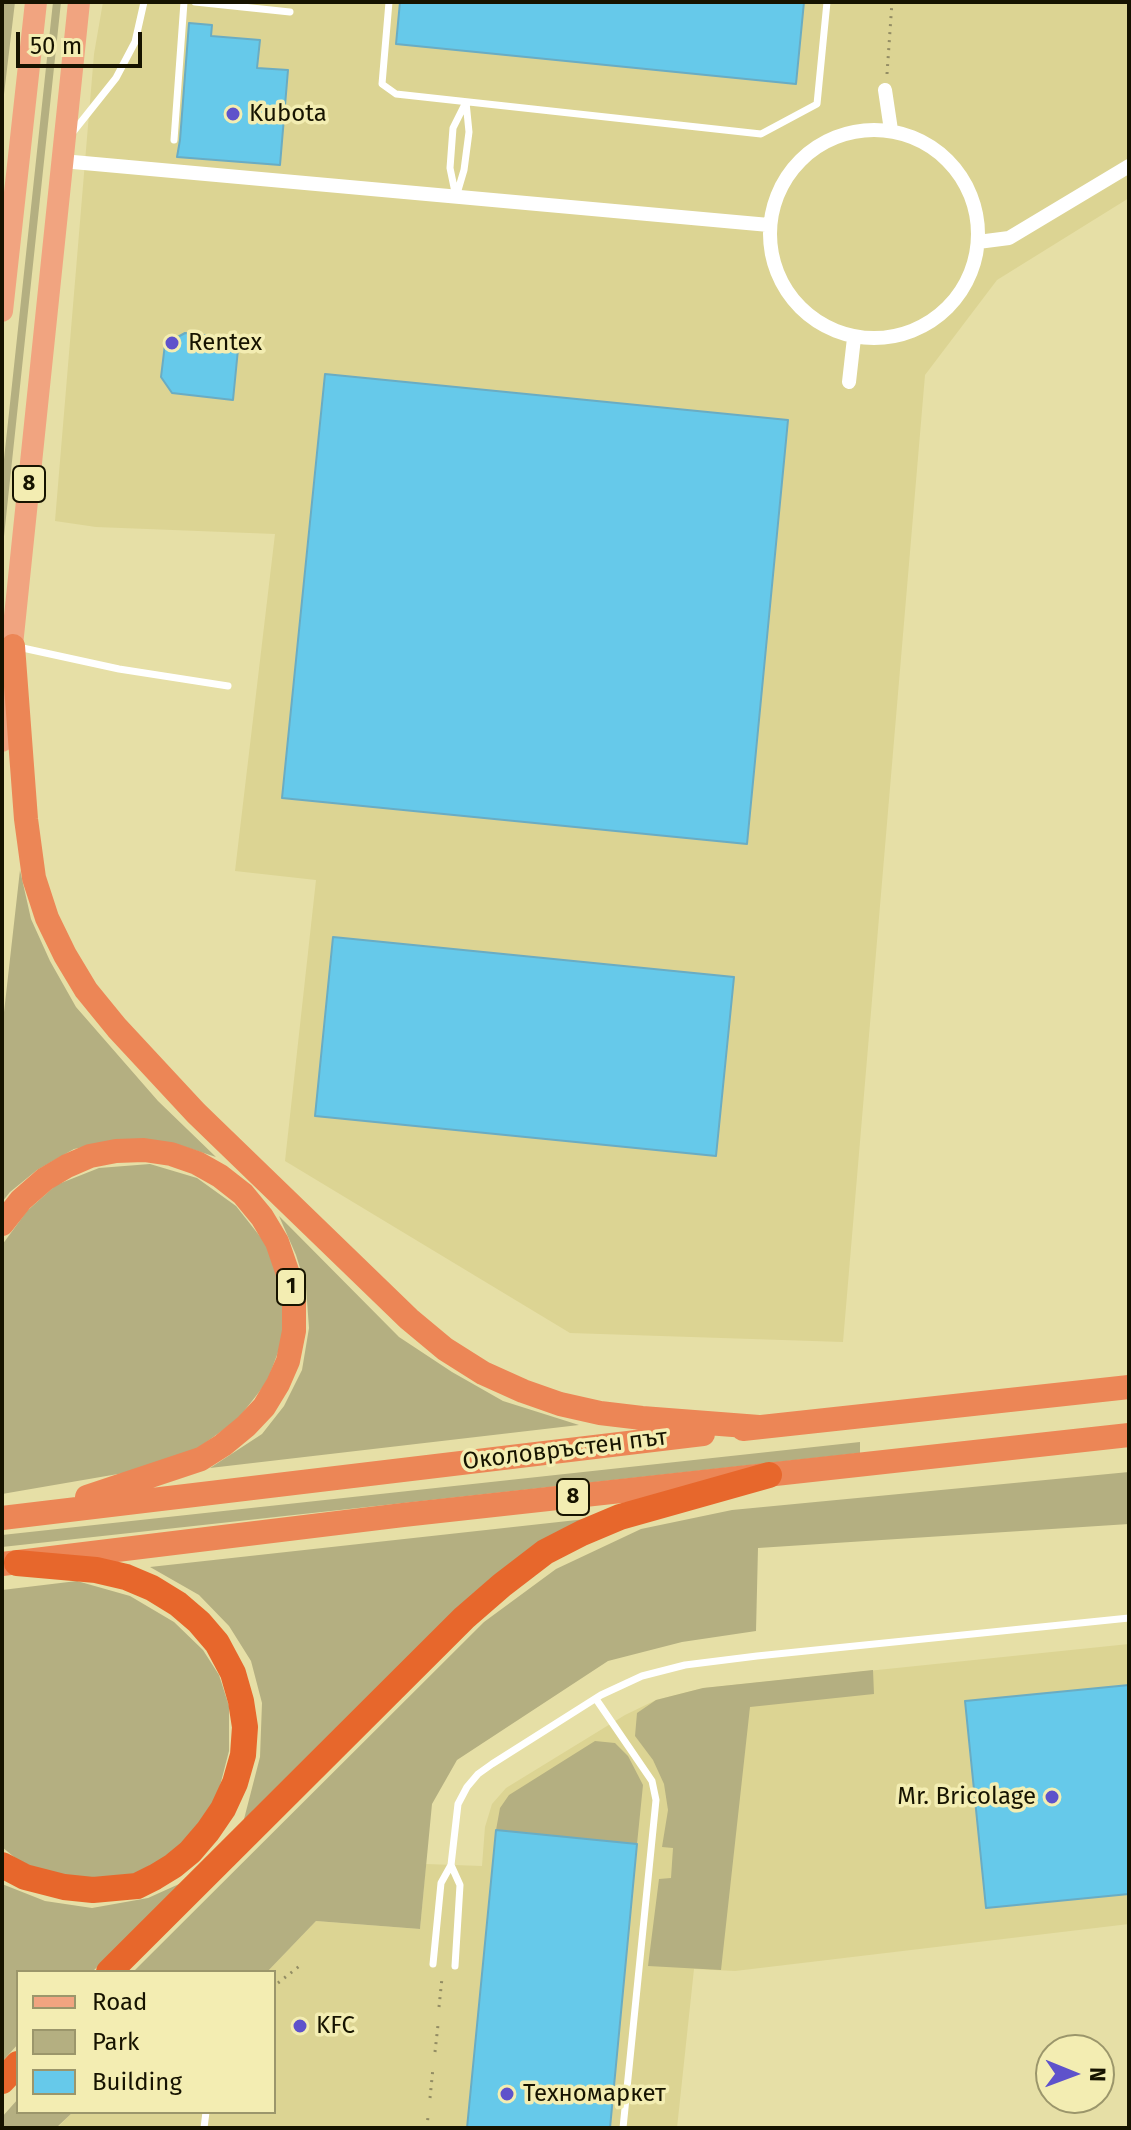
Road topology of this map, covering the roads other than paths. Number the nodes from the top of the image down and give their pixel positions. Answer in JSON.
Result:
{"nodes":[{"id":1,"x":36,"y":2,"type":"edge"},
{"id":2,"x":79,"y":2,"type":"edge"},
{"id":3,"x":144,"y":2,"type":"edge"},
{"id":4,"x":184,"y":2,"type":"edge"},
{"id":5,"x":195,"y":2,"type":"edge"},
{"id":6,"x":389,"y":2,"type":"edge"},
{"id":7,"x":827,"y":2,"type":"edge"},
{"id":8,"x":290,"y":12,"type":"dead end"},
{"id":9,"x":885,"y":90,"type":"road end"},
{"id":10,"x":466,"y":102,"type":"junction"},
{"id":11,"x":891,"y":130,"type":"junction"},
{"id":12,"x":174,"y":140,"type":"dead end"},
{"id":13,"x":63,"y":152,"type":"junction"},
{"id":14,"x":1129,"y":166,"type":"edge"},
{"id":15,"x":456,"y":197,"type":"junction"},
{"id":16,"x":769,"y":225,"type":"junction"},
{"id":17,"x":978,"y":242,"type":"junction"},
{"id":18,"x":2,"y":311,"type":"edge"},
{"id":19,"x":854,"y":338,"type":"junction"},
{"id":20,"x":849,"y":382,"type":"dead end"},
{"id":21,"x":13,"y":646,"type":"junction"},
{"id":22,"x":228,"y":686,"type":"dead end"},
{"id":23,"x":2,"y":741,"type":"edge"},
{"id":24,"x":2,"y":1224,"type":"edge"},
{"id":25,"x":1129,"y":1387,"type":"edge"},
{"id":26,"x":759,"y":1427,"type":"junction"},
{"id":27,"x":1129,"y":1435,"type":"edge"},
{"id":28,"x":769,"y":1475,"type":"junction"},
{"id":29,"x":35,"y":1514,"type":"junction"},
{"id":30,"x":2,"y":1518,"type":"edge"},
{"id":31,"x":10,"y":1564,"type":"edge"},
{"id":32,"x":1129,"y":1618,"type":"edge"},
{"id":33,"x":596,"y":1699,"type":"junction"},
{"id":34,"x":2,"y":1865,"type":"edge"},
{"id":35,"x":451,"y":1865,"type":"junction"},
{"id":36,"x":433,"y":1964,"type":"dead end"},
{"id":37,"x":455,"y":1966,"type":"dead end"},
{"id":38,"x":111,"y":1970,"type":"edge"},
{"id":39,"x":16,"y":2066,"type":"edge"},
{"id":40,"x":2,"y":2081,"type":"edge"},
{"id":41,"x":623,"y":2128,"type":"edge"}],
"edges":[{"from":1,"to":18,"type":"main road"},
{"from":2,"to":13,"type":"main road","number":"8"},
{"from":3,"to":13,"type":"lane"},
{"from":4,"to":12,"type":"lane"},
{"from":5,"to":8,"type":"lane"},
{"from":6,"to":10,"type":"lane"},
{"from":7,"to":10,"type":"lane"},
{"from":9,"to":11,"type":"street"},
{"from":10,"to":15,"type":"lane"},
{"from":10,"to":15,"type":"lane"},
{"from":11,"to":16,"type":"street"},
{"from":11,"to":17,"type":"street"},
{"from":13,"to":15,"type":"street"},
{"from":13,"to":21,"type":"main road","number":"8"},
{"from":14,"to":17,"type":"street"},
{"from":15,"to":16,"type":"street"},
{"from":16,"to":19,"type":"street"},
{"from":17,"to":19,"type":"street"},
{"from":19,"to":20,"type":"street"},
{"from":21,"to":22,"type":"lane"},
{"from":21,"to":23,"type":"main road","number":"8"},
{"from":21,"to":26,"type":"highway"},
{"from":24,"to":29,"type":"highway","number":"1"},
{"from":25,"to":26,"type":"highway","name":"Околовръстен път","number":"8"},
{"from":26,"to":29,"type":"highway","name":"Околовръстен път","number":"8"},
{"from":27,"to":28,"type":"highway","name":"Околовръстен път","number":"8"},
{"from":28,"to":31,"type":"highway","name":"Околовръстен път","number":"8"},
{"from":28,"to":38,"type":"highway"},
{"from":29,"to":30,"type":"highway","name":"Околовръстен път","number":"1"},
{"from":31,"to":34,"type":"highway","number":"8"},
{"from":32,"to":33,"type":"lane"},
{"from":33,"to":35,"type":"lane"},
{"from":33,"to":41,"type":"lane"},
{"from":35,"to":36,"type":"lane"},
{"from":35,"to":37,"type":"lane"},
{"from":39,"to":40,"type":"highway"}]}
